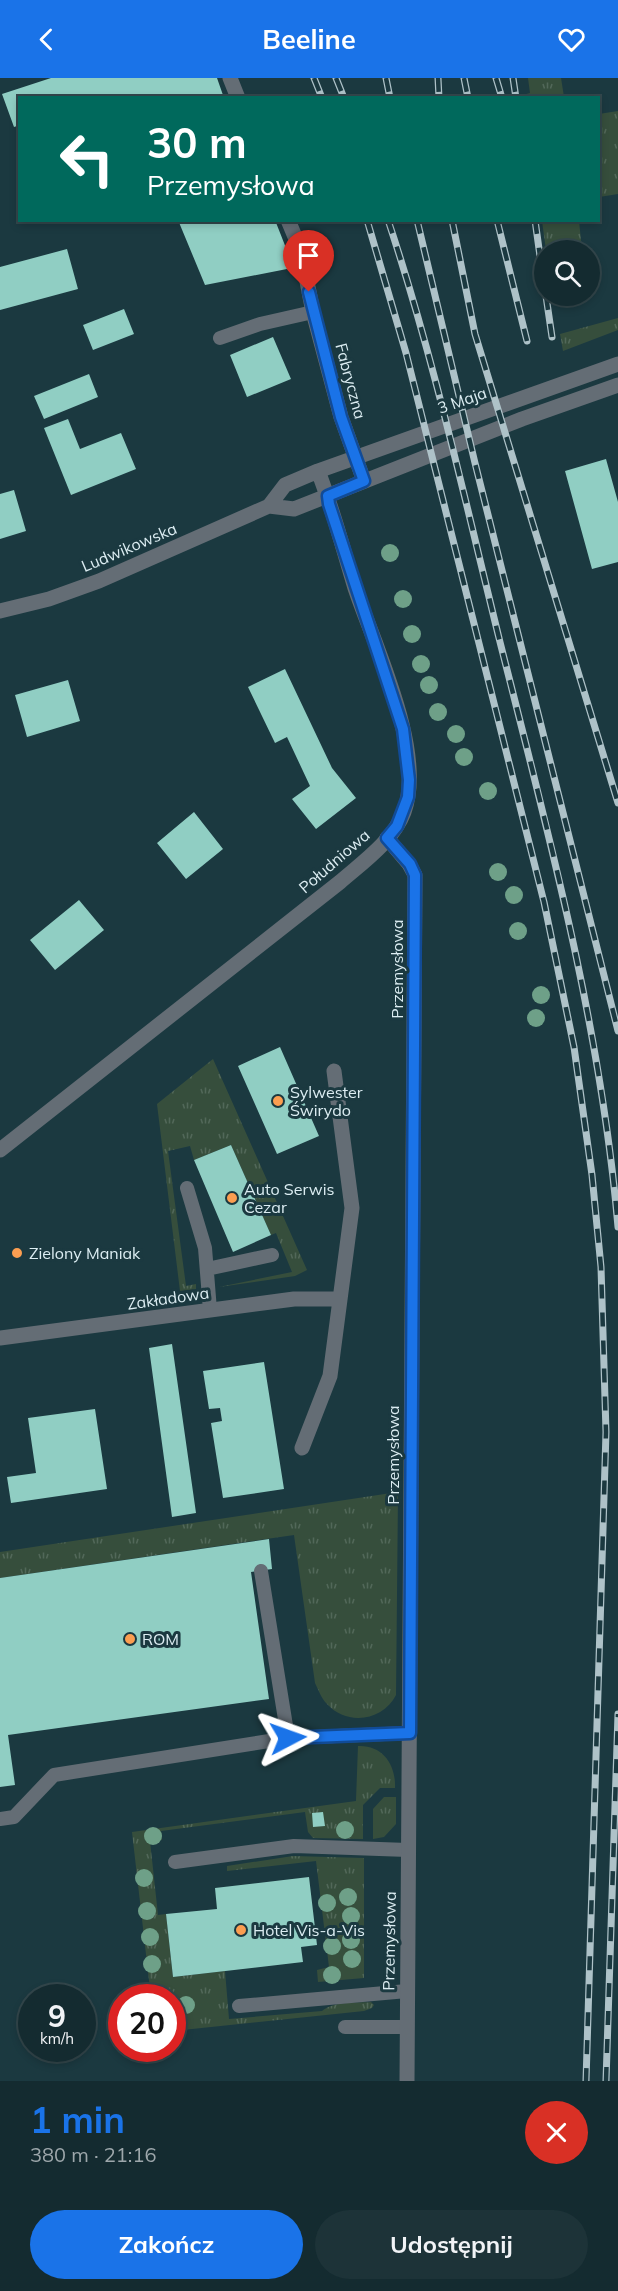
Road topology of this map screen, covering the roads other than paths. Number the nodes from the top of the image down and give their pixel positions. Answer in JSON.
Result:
{"nodes":[{"id":1,"x":230,"y":78,"type":"edge"},
{"id":2,"x":237,"y":96,"type":"edge"},
{"id":3,"x":289,"y":222,"type":"edge"},
{"id":4,"x":313,"y":312,"type":"junction"},
{"id":5,"x":220,"y":338,"type":"dead end"},
{"id":6,"x":618,"y":364,"type":"edge"},
{"id":7,"x":618,"y":385,"type":"edge"},
{"id":8,"x":354,"y":456,"type":"junction"},
{"id":9,"x":318,"y":471,"type":"junction"},
{"id":10,"x":364,"y":481,"type":"junction"},
{"id":11,"x":328,"y":496,"type":"junction"},
{"id":12,"x":269,"y":506,"type":"junction"},
{"id":13,"x":0,"y":610,"type":"edge"},
{"id":14,"x":387,"y":838,"type":"junction"},
{"id":15,"x":334,"y":1071,"type":"dead end"},
{"id":16,"x":0,"y":1149,"type":"edge"},
{"id":17,"x":187,"y":1188,"type":"dead end"},
{"id":18,"x":272,"y":1255,"type":"dead end"},
{"id":19,"x":207,"y":1269,"type":"junction"},
{"id":20,"x":340,"y":1299,"type":"junction"},
{"id":21,"x":210,"y":1310,"type":"junction"},
{"id":22,"x":0,"y":1338,"type":"edge"},
{"id":23,"x":302,"y":1448,"type":"dead end"},
{"id":24,"x":261,"y":1571,"type":"dead end"},
{"id":25,"x":410,"y":1733,"type":"junction"},
{"id":26,"x":288,"y":1738,"type":"junction"},
{"id":27,"x":0,"y":1820,"type":"edge"},
{"id":28,"x":408,"y":1850,"type":"junction"},
{"id":29,"x":175,"y":1862,"type":"dead end"},
{"id":30,"x":407,"y":1991,"type":"junction"},
{"id":31,"x":239,"y":2006,"type":"dead end"},
{"id":32,"x":406,"y":2026,"type":"junction"},
{"id":33,"x":345,"y":2027,"type":"dead end"},
{"id":34,"x":407,"y":2081,"type":"edge"}],
"edges":[{"from":1,"to":2,"type":"street"},
{"from":3,"to":4,"type":"street","name":"Fabryczna"},
{"from":4,"to":5,"type":"lane"},
{"from":4,"to":8,"type":"street","name":"Fabryczna"},
{"from":6,"to":8,"type":"street","name":"3 Maja"},
{"from":7,"to":10,"type":"street"},
{"from":8,"to":9,"type":"street","name":"3 Maja"},
{"from":8,"to":10,"type":"street","name":"Fabryczna"},
{"from":9,"to":11,"type":"street","name":"Południowa"},
{"from":9,"to":12,"type":"street","name":"Ludwikowska"},
{"from":10,"to":11,"type":"street"},
{"from":11,"to":12,"type":"street","name":"Ludwikowska"},
{"from":11,"to":14,"type":"street","name":"Południowa"},
{"from":12,"to":13,"type":"street","name":"Ludwikowska"},
{"from":14,"to":16,"type":"street","name":"Południowa"},
{"from":14,"to":25,"type":"street","name":"Przemysłowa"},
{"from":15,"to":20,"type":"street"},
{"from":17,"to":19,"type":"lane"},
{"from":18,"to":19,"type":"lane"},
{"from":19,"to":21,"type":"lane"},
{"from":20,"to":21,"type":"street","name":"Zakładowa"},
{"from":20,"to":23,"type":"street"},
{"from":21,"to":22,"type":"street","name":"Zakładowa"},
{"from":24,"to":26,"type":"lane"},
{"from":25,"to":26,"type":"lane"},
{"from":25,"to":28,"type":"street","name":"Przemysłowa"},
{"from":26,"to":27,"type":"lane"},
{"from":28,"to":29,"type":"lane"},
{"from":28,"to":30,"type":"street","name":"Przemysłowa"},
{"from":30,"to":31,"type":"lane"},
{"from":30,"to":32,"type":"street","name":"Przemysłowa"},
{"from":32,"to":33,"type":"lane"},
{"from":32,"to":34,"type":"street","name":"Przemysłowa"}]}
